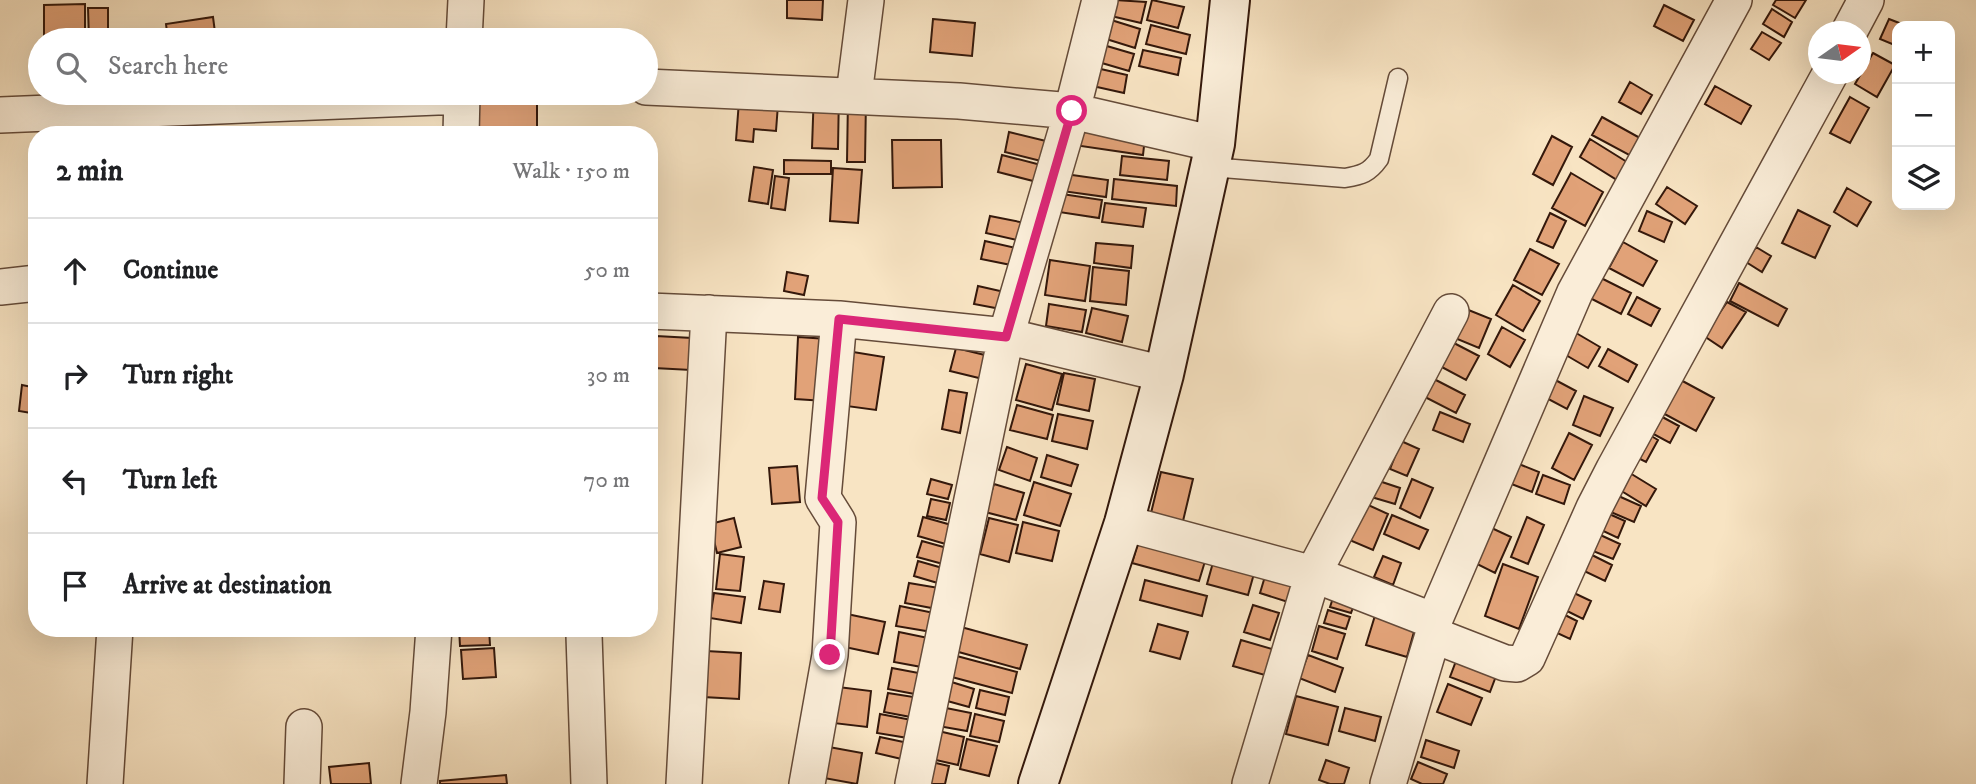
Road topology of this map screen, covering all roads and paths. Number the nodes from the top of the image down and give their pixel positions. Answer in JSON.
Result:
{"nodes":[{"id":1,"x":466,"y":0,"type":"edge"},
{"id":2,"x":866,"y":0,"type":"edge"},
{"id":3,"x":1100,"y":0,"type":"edge"},
{"id":4,"x":1230,"y":0,"type":"edge"},
{"id":5,"x":1734,"y":0,"type":"edge"},
{"id":6,"x":1866,"y":0,"type":"edge"},
{"id":7,"x":1856,"y":21,"type":"edge"},
{"id":8,"x":465,"y":28,"type":"edge"},
{"id":9,"x":1398,"y":78,"type":"dead end"},
{"id":10,"x":1825,"y":84,"type":"edge"},
{"id":11,"x":658,"y":87,"type":"edge"},
{"id":12,"x":854,"y":95,"type":"junction"},
{"id":13,"x":220,"y":105,"type":"edge"},
{"id":14,"x":462,"y":105,"type":"edge"},
{"id":15,"x":1072,"y":111,"type":"junction"},
{"id":16,"x":0,"y":115,"type":"edge"},
{"id":17,"x":461,"y":126,"type":"edge"},
{"id":18,"x":1212,"y":156,"type":"junction"},
{"id":19,"x":28,"y":284,"type":"edge"},
{"id":20,"x":0,"y":287,"type":"edge"},
{"id":21,"x":658,"y":311,"type":"edge"},
{"id":22,"x":1451,"y":312,"type":"dead end"},
{"id":23,"x":709,"y":313,"type":"junction"},
{"id":24,"x":839,"y":319,"type":"junction"},
{"id":25,"x":1006,"y":337,"type":"junction"},
{"id":26,"x":1164,"y":374,"type":"junction"},
{"id":27,"x":1124,"y":523,"type":"junction"},
{"id":28,"x":1312,"y":574,"type":"junction"},
{"id":29,"x":1434,"y":628,"type":"junction"},
{"id":30,"x":113,"y":637,"type":"edge"},
{"id":31,"x":433,"y":637,"type":"edge"},
{"id":32,"x":584,"y":637,"type":"edge"},
{"id":33,"x":304,"y":727,"type":"dead end"},
{"id":34,"x":105,"y":784,"type":"edge"},
{"id":35,"x":302,"y":784,"type":"edge"},
{"id":36,"x":419,"y":784,"type":"edge"},
{"id":37,"x":589,"y":784,"type":"edge"},
{"id":38,"x":684,"y":784,"type":"edge"},
{"id":39,"x":807,"y":784,"type":"edge"},
{"id":40,"x":913,"y":784,"type":"edge"},
{"id":41,"x":1038,"y":784,"type":"edge"},
{"id":42,"x":1250,"y":784,"type":"edge"},
{"id":43,"x":1388,"y":784,"type":"edge"}],
"edges":[{"from":1,"to":8,"type":"street"},
{"from":2,"to":12,"type":"street"},
{"from":3,"to":15,"type":"street"},
{"from":4,"to":18,"type":"street"},
{"from":5,"to":29,"type":"street"},
{"from":6,"to":7,"type":"street"},
{"from":9,"to":18,"type":"lane"},
{"from":10,"to":29,"type":"street"},
{"from":11,"to":12,"type":"street"},
{"from":12,"to":15,"type":"street"},
{"from":13,"to":16,"type":"street"},
{"from":14,"to":17,"type":"street"},
{"from":15,"to":18,"type":"street"},
{"from":15,"to":25,"type":"street"},
{"from":18,"to":26,"type":"street"},
{"from":19,"to":20,"type":"street"},
{"from":21,"to":23,"type":"street"},
{"from":22,"to":28,"type":"street"},
{"from":23,"to":24,"type":"street"},
{"from":23,"to":38,"type":"street"},
{"from":24,"to":25,"type":"street"},
{"from":24,"to":39,"type":"street"},
{"from":25,"to":26,"type":"street"},
{"from":25,"to":40,"type":"street"},
{"from":26,"to":27,"type":"street"},
{"from":27,"to":28,"type":"street"},
{"from":27,"to":41,"type":"street"},
{"from":28,"to":29,"type":"street"},
{"from":28,"to":42,"type":"street"},
{"from":29,"to":43,"type":"street"},
{"from":30,"to":34,"type":"street"},
{"from":31,"to":36,"type":"street"},
{"from":32,"to":37,"type":"street"},
{"from":33,"to":35,"type":"street"}]}
